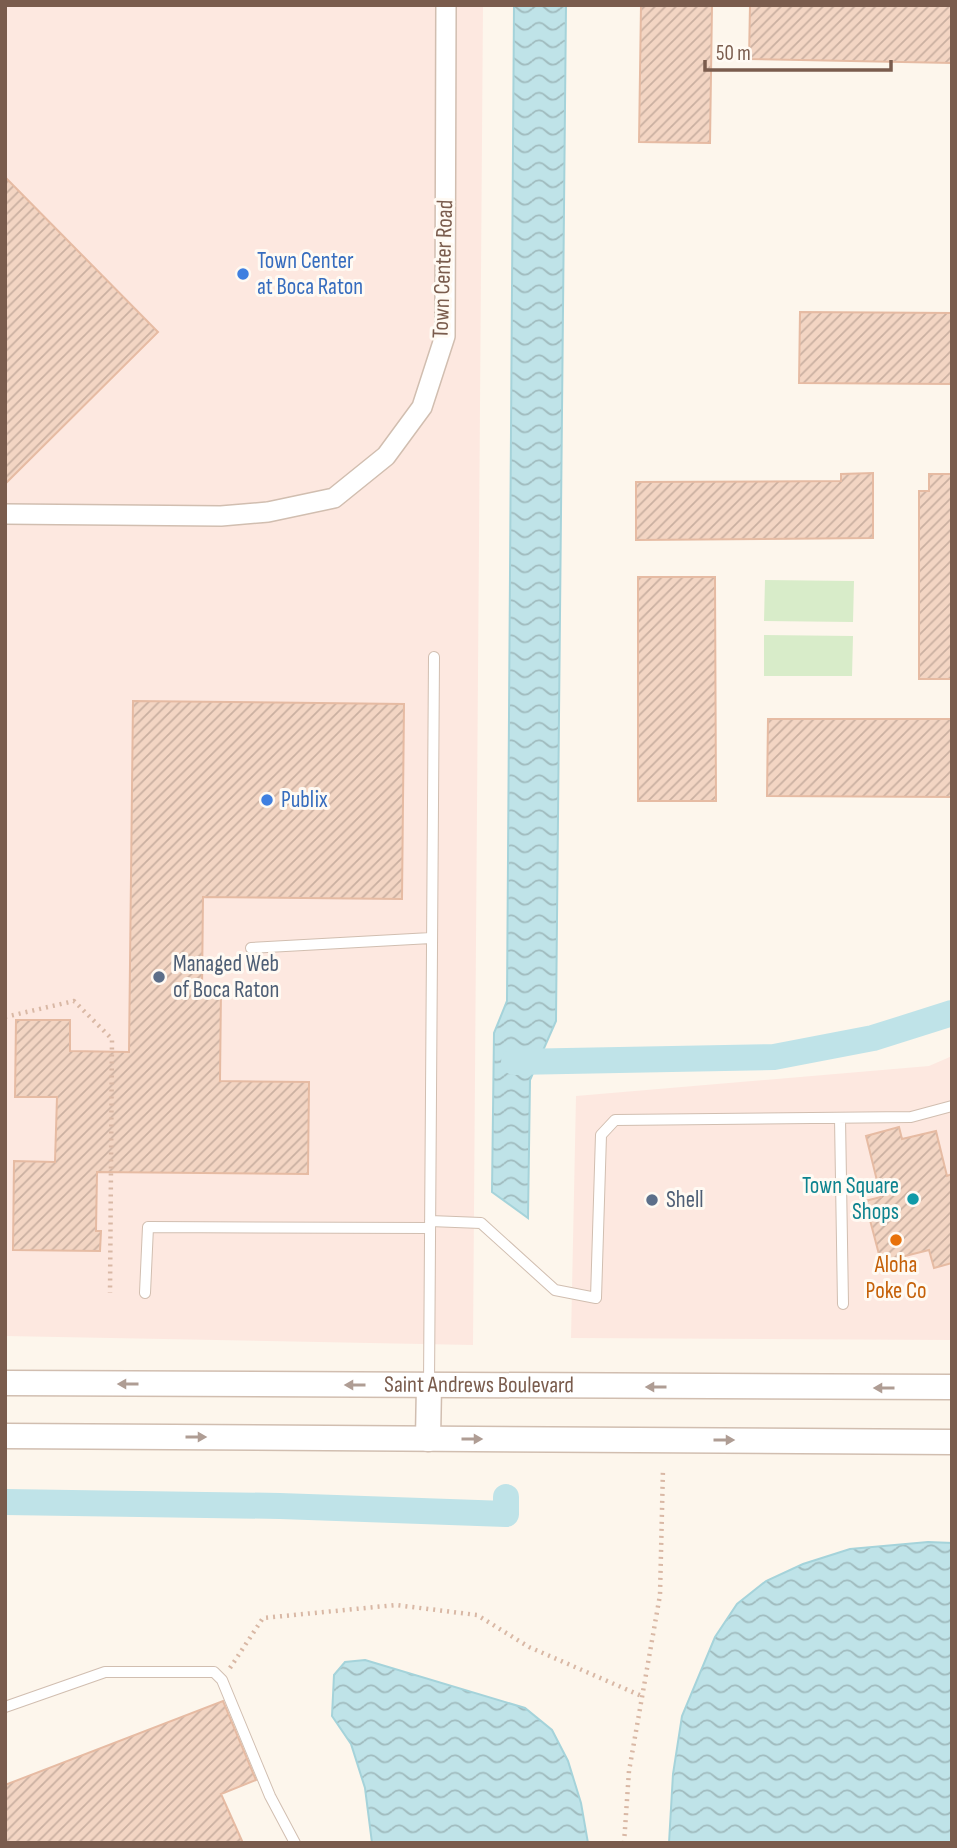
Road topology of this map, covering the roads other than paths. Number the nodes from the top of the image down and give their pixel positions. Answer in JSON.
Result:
{"nodes":[{"id":1,"x":446,"y":5,"type":"edge"},
{"id":2,"x":5,"y":514,"type":"edge"},
{"id":3,"x":434,"y":657,"type":"dead end"},
{"id":4,"x":431,"y":938,"type":"junction"},
{"id":5,"x":251,"y":948,"type":"dead end"},
{"id":6,"x":952,"y":1106,"type":"edge"},
{"id":7,"x":840,"y":1118,"type":"junction"},
{"id":8,"x":430,"y":1224,"type":"junction"},
{"id":9,"x":145,"y":1293,"type":"dead end"},
{"id":10,"x":843,"y":1304,"type":"dead end"},
{"id":11,"x":5,"y":1383,"type":"edge"},
{"id":12,"x":429,"y":1385,"type":"junction"},
{"id":13,"x":952,"y":1387,"type":"edge"},
{"id":14,"x":5,"y":1436,"type":"edge"},
{"id":15,"x":428,"y":1438,"type":"junction"},
{"id":16,"x":952,"y":1442,"type":"edge"},
{"id":17,"x":5,"y":1707,"type":"edge"},
{"id":18,"x":295,"y":1843,"type":"edge"}],
"edges":[{"from":1,"to":2,"type":"street","name":"Town Center Road"},
{"from":3,"to":4,"type":"lane"},
{"from":4,"to":5,"type":"lane"},
{"from":4,"to":8,"type":"lane"},
{"from":6,"to":7,"type":"lane"},
{"from":7,"to":8,"type":"lane"},
{"from":7,"to":10,"type":"lane"},
{"from":8,"to":9,"type":"lane"},
{"from":8,"to":12,"type":"lane"},
{"from":12,"to":11,"type":"street","name":"Saint Andrews Boulevard","one_way":true},
{"from":13,"to":12,"type":"street","name":"Saint Andrews Boulevard","one_way":true},
{"from":12,"to":15,"type":"street"},
{"from":14,"to":15,"type":"street","one_way":true},
{"from":15,"to":16,"type":"street","one_way":true},
{"from":17,"to":18,"type":"lane"}]}
